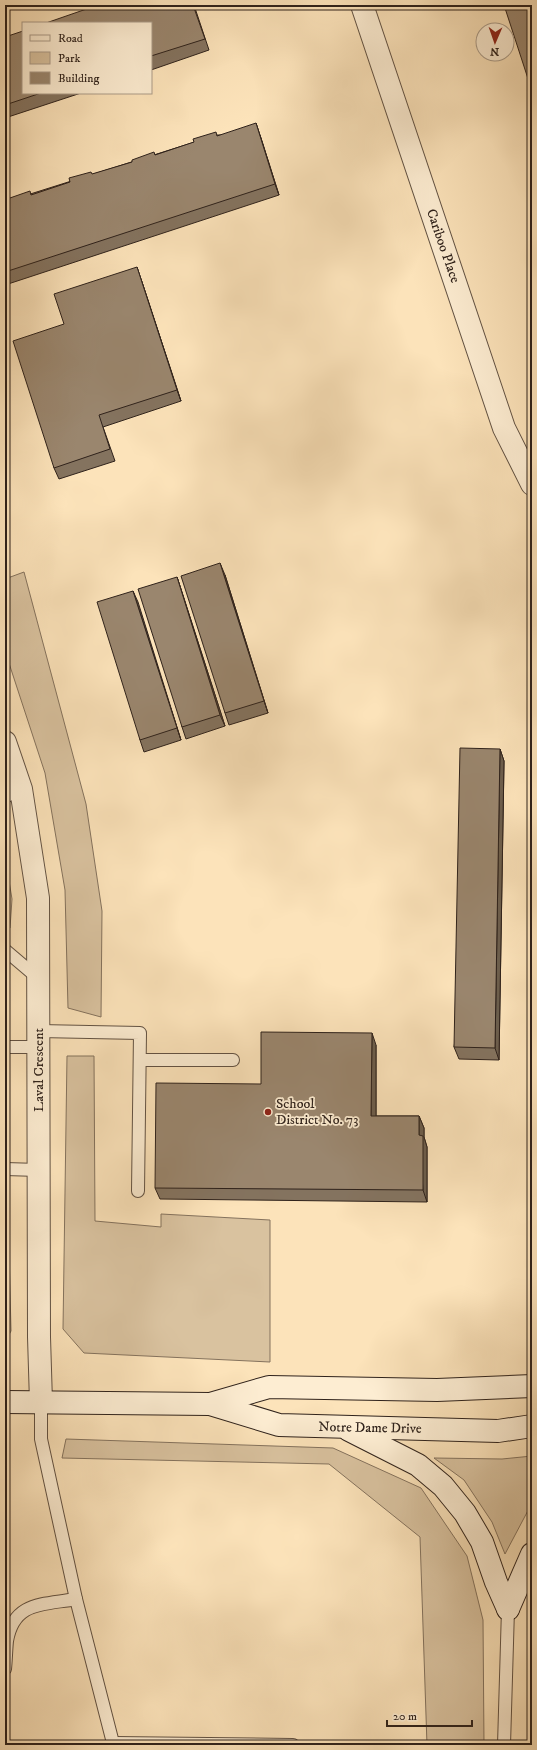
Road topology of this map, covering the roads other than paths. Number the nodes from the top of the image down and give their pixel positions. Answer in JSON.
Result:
{"nodes":[{"id":1,"x":362,"y":5,"type":"edge"},
{"id":2,"x":532,"y":484,"type":"edge"},
{"id":3,"x":5,"y":742,"type":"edge"},
{"id":4,"x":13,"y":793,"type":"edge"},
{"id":5,"x":5,"y":950,"type":"edge"},
{"id":6,"x":38,"y":978,"type":"junction"},
{"id":7,"x":39,"y":1039,"type":"junction"},
{"id":8,"x":5,"y":1047,"type":"edge"},
{"id":9,"x":140,"y":1060,"type":"junction"},
{"id":10,"x":233,"y":1060,"type":"dead end"},
{"id":11,"x":5,"y":1169,"type":"edge"},
{"id":12,"x":39,"y":1170,"type":"junction"},
{"id":13,"x":138,"y":1191,"type":"dead end"},
{"id":14,"x":532,"y":1386,"type":"edge"},
{"id":15,"x":5,"y":1402,"type":"edge"},
{"id":16,"x":41,"y":1402,"type":"junction"},
{"id":17,"x":210,"y":1404,"type":"junction"},
{"id":18,"x":532,"y":1426,"type":"edge"},
{"id":19,"x":344,"y":1428,"type":"junction"},
{"id":20,"x":532,"y":1554,"type":"edge"},
{"id":21,"x":76,"y":1599,"type":"junction"},
{"id":22,"x":508,"y":1609,"type":"junction"},
{"id":23,"x":5,"y":1669,"type":"edge"},
{"id":24,"x":112,"y":1744,"type":"edge"},
{"id":25,"x":165,"y":1744,"type":"edge"},
{"id":26,"x":293,"y":1745,"type":"edge"},
{"id":27,"x":504,"y":1745,"type":"edge"}],
"edges":[{"from":1,"to":2,"type":"street","name":"Cariboo Place"},
{"from":3,"to":4,"type":"street","name":"Laval Crescent"},
{"from":4,"to":6,"type":"street","name":"Laval Crescent"},
{"from":5,"to":6,"type":"lane"},
{"from":6,"to":7,"type":"street","name":"Laval Crescent"},
{"from":7,"to":8,"type":"lane"},
{"from":7,"to":9,"type":"lane"},
{"from":7,"to":12,"type":"street","name":"Laval Crescent"},
{"from":9,"to":10,"type":"lane"},
{"from":9,"to":13,"type":"lane"},
{"from":11,"to":12,"type":"lane"},
{"from":12,"to":16,"type":"street","name":"Laval Crescent"},
{"from":14,"to":17,"type":"street","name":"Notre Dame Drive"},
{"from":15,"to":16,"type":"street","name":"Notre Dame Drive"},
{"from":16,"to":17,"type":"street","name":"Notre Dame Drive"},
{"from":16,"to":21,"type":"lane"},
{"from":17,"to":19,"type":"street","name":"Notre Dame Drive"},
{"from":18,"to":19,"type":"street","name":"Notre Dame Drive"},
{"from":19,"to":22,"type":"street"},
{"from":20,"to":22,"type":"street"},
{"from":21,"to":23,"type":"lane"},
{"from":21,"to":24,"type":"lane"},
{"from":22,"to":27,"type":"lane"},
{"from":24,"to":25,"type":"lane"},
{"from":25,"to":26,"type":"lane"}]}
